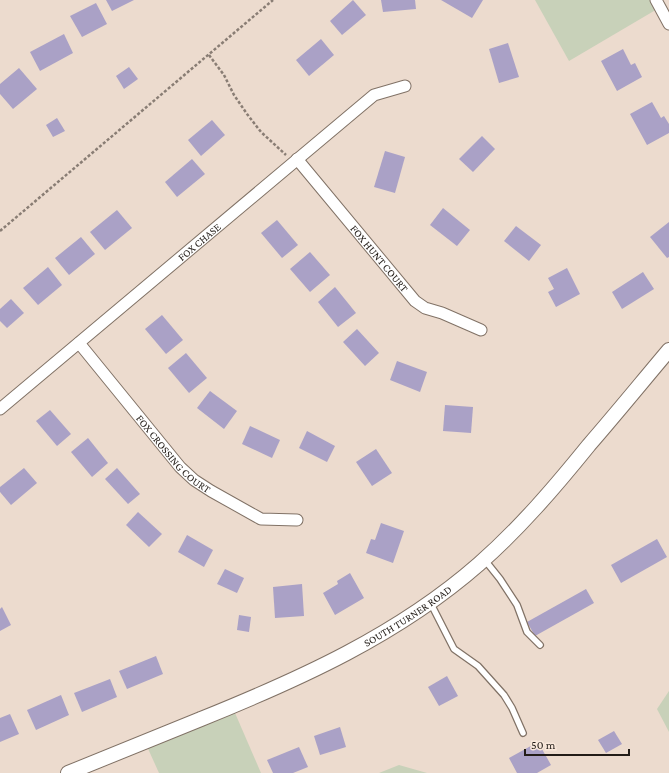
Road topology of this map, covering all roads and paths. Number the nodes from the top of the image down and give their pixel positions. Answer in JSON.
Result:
{"nodes":[{"id":1,"x":273,"y":0,"type":"edge"},
{"id":2,"x":656,"y":0,"type":"edge"},
{"id":3,"x":669,"y":24,"type":"edge"},
{"id":4,"x":209,"y":55,"type":"junction"},
{"id":5,"x":405,"y":86,"type":"dead end"},
{"id":6,"x":295,"y":161,"type":"junction"},
{"id":7,"x":0,"y":230,"type":"edge"},
{"id":8,"x":481,"y":330,"type":"dead end"},
{"id":9,"x":79,"y":343,"type":"junction"},
{"id":10,"x":669,"y":350,"type":"edge"},
{"id":11,"x":0,"y":409,"type":"edge"},
{"id":12,"x":297,"y":520,"type":"dead end"},
{"id":13,"x":484,"y":559,"type":"junction"},
{"id":14,"x":430,"y":602,"type":"junction"},
{"id":15,"x":540,"y":646,"type":"dead end"},
{"id":16,"x":523,"y":733,"type":"dead end"},
{"id":17,"x":68,"y":773,"type":"edge"}],
"edges":[{"from":1,"to":4,"type":"path"},
{"from":2,"to":3,"type":"street"},
{"from":4,"to":6,"type":"path"},
{"from":4,"to":7,"type":"path"},
{"from":5,"to":6,"type":"street","name":"FOX CHASE"},
{"from":6,"to":8,"type":"street","name":"FOX HUNT COURT"},
{"from":6,"to":9,"type":"street","name":"FOX CHASE"},
{"from":9,"to":11,"type":"street","name":"FOX CHASE"},
{"from":9,"to":12,"type":"street","name":"FOX CROSSING COURT"},
{"from":10,"to":13,"type":"street","name":"SOUTH TURNER ROAD"},
{"from":13,"to":14,"type":"street","name":"SOUTH TURNER ROAD"},
{"from":13,"to":15,"type":"lane"},
{"from":14,"to":16,"type":"lane"},
{"from":14,"to":17,"type":"street","name":"SOUTH TURNER ROAD"}]}
